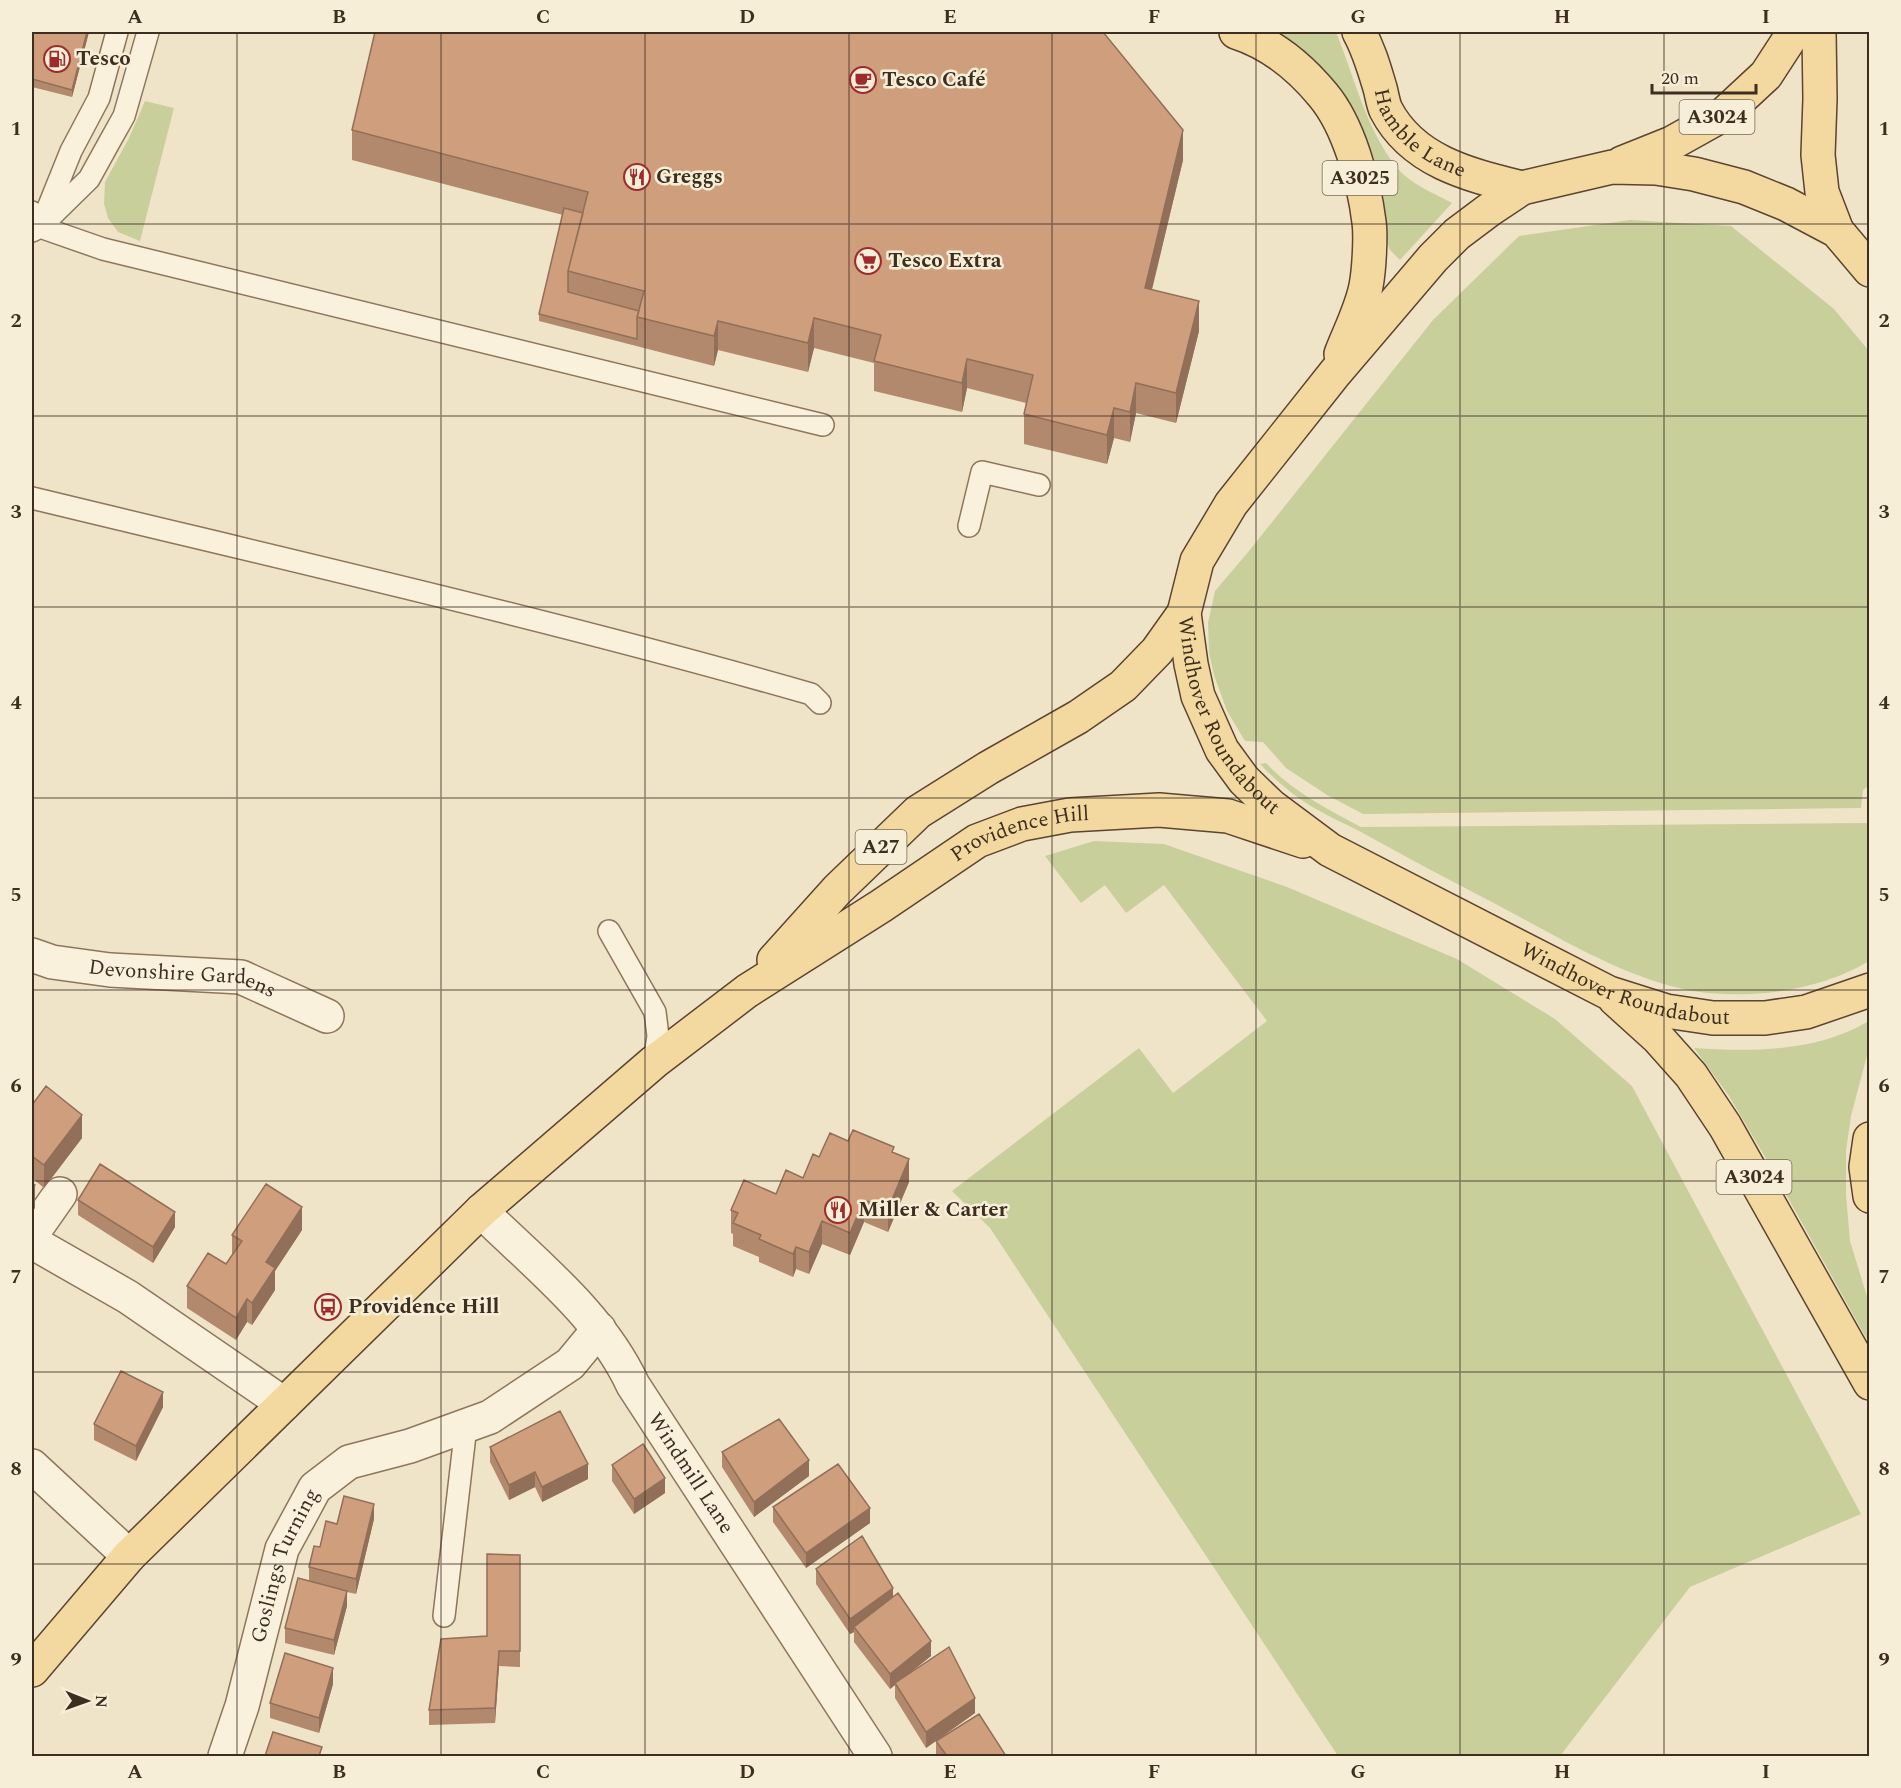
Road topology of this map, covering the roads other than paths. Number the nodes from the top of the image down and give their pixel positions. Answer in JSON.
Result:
{"nodes":[{"id":1,"x":117,"y":32,"type":"edge"},
{"id":2,"x":148,"y":32,"type":"edge"},
{"id":3,"x":1236,"y":32,"type":"edge"},
{"id":4,"x":1359,"y":32,"type":"edge"},
{"id":5,"x":1794,"y":32,"type":"edge"},
{"id":6,"x":1819,"y":32,"type":"edge"},
{"id":7,"x":1612,"y":167,"type":"junction"},
{"id":8,"x":1522,"y":188,"type":"junction"},
{"id":9,"x":34,"y":223,"type":"edge"},
{"id":10,"x":1837,"y":231,"type":"junction"},
{"id":11,"x":1869,"y":270,"type":"edge"},
{"id":12,"x":1335,"y":373,"type":"junction"},
{"id":13,"x":823,"y":425,"type":"dead end"},
{"id":14,"x":1040,"y":485,"type":"dead end"},
{"id":15,"x":32,"y":498,"type":"edge"},
{"id":16,"x":969,"y":525,"type":"dead end"},
{"id":17,"x":1184,"y":613,"type":"junction"},
{"id":18,"x":820,"y":703,"type":"dead end"},
{"id":19,"x":1330,"y":850,"type":"junction"},
{"id":20,"x":609,"y":931,"type":"dead end"},
{"id":21,"x":32,"y":955,"type":"edge"},
{"id":22,"x":1869,"y":990,"type":"edge"},
{"id":23,"x":747,"y":991,"type":"junction"},
{"id":24,"x":1609,"y":993,"type":"junction"},
{"id":25,"x":327,"y":1016,"type":"dead end"},
{"id":26,"x":654,"y":1062,"type":"junction"},
{"id":27,"x":1869,"y":1139,"type":"edge"},
{"id":28,"x":60,"y":1194,"type":"dead end"},
{"id":29,"x":1869,"y":1196,"type":"edge"},
{"id":30,"x":481,"y":1211,"type":"junction"},
{"id":31,"x":32,"y":1234,"type":"edge"},
{"id":32,"x":32,"y":1242,"type":"edge"},
{"id":33,"x":599,"y":1329,"type":"junction"},
{"id":34,"x":1869,"y":1383,"type":"edge"},
{"id":35,"x":284,"y":1404,"type":"junction"},
{"id":36,"x":466,"y":1426,"type":"junction"},
{"id":37,"x":32,"y":1466,"type":"edge"},
{"id":38,"x":129,"y":1556,"type":"junction"},
{"id":39,"x":444,"y":1616,"type":"dead end"},
{"id":40,"x":32,"y":1670,"type":"edge"},
{"id":41,"x":225,"y":1756,"type":"edge"},
{"id":42,"x":875,"y":1756,"type":"edge"}],
"edges":[{"from":1,"to":9,"type":"lane"},
{"from":2,"to":9,"type":"lane"},
{"from":3,"to":12,"type":"main road","number":"A3025"},
{"from":4,"to":8,"type":"main road","name":"Hamble Lane","number":"A3025"},
{"from":5,"to":7,"type":"main road","number":"A3024"},
{"from":6,"to":10,"type":"main road"},
{"from":7,"to":8,"type":"main road","name":"Windhover Roundabout"},
{"from":7,"to":10,"type":"main road","name":"Windhover Roundabout"},
{"from":8,"to":12,"type":"main road","name":"Windhover Roundabout"},
{"from":9,"to":13,"type":"lane"},
{"from":10,"to":11,"type":"main road","name":"Windhover Roundabout"},
{"from":12,"to":17,"type":"main road","name":"Windhover Roundabout"},
{"from":14,"to":16,"type":"lane"},
{"from":15,"to":18,"type":"lane"},
{"from":17,"to":19,"type":"main road","name":"Windhover Roundabout"},
{"from":17,"to":23,"type":"main road","name":"Providence Hill","number":"A27"},
{"from":19,"to":23,"type":"main road","name":"Providence Hill","number":"A27"},
{"from":19,"to":24,"type":"main road","name":"Windhover Roundabout"},
{"from":20,"to":26,"type":"lane"},
{"from":21,"to":25,"type":"street","name":"Devonshire Gardens"},
{"from":22,"to":24,"type":"main road","name":"Windhover Roundabout"},
{"from":23,"to":26,"type":"main road","name":"Providence Hill","number":"A27"},
{"from":24,"to":34,"type":"main road","number":"A3024"},
{"from":26,"to":30,"type":"main road","name":"Providence Hill","number":"A27"},
{"from":27,"to":29,"type":"main road"},
{"from":28,"to":31,"type":"street"},
{"from":30,"to":33,"type":"street","name":"Windmill Lane"},
{"from":30,"to":35,"type":"main road","name":"Providence Hill","number":"A27"},
{"from":32,"to":35,"type":"street"},
{"from":33,"to":36,"type":"street","name":"Goslings Turning"},
{"from":33,"to":42,"type":"street","name":"Windmill Lane"},
{"from":35,"to":38,"type":"main road","name":"Providence Hill","number":"A27"},
{"from":36,"to":39,"type":"lane"},
{"from":36,"to":41,"type":"street","name":"Goslings Turning"},
{"from":37,"to":38,"type":"street"},
{"from":38,"to":40,"type":"main road","name":"Providence Hill","number":"A27"}]}
